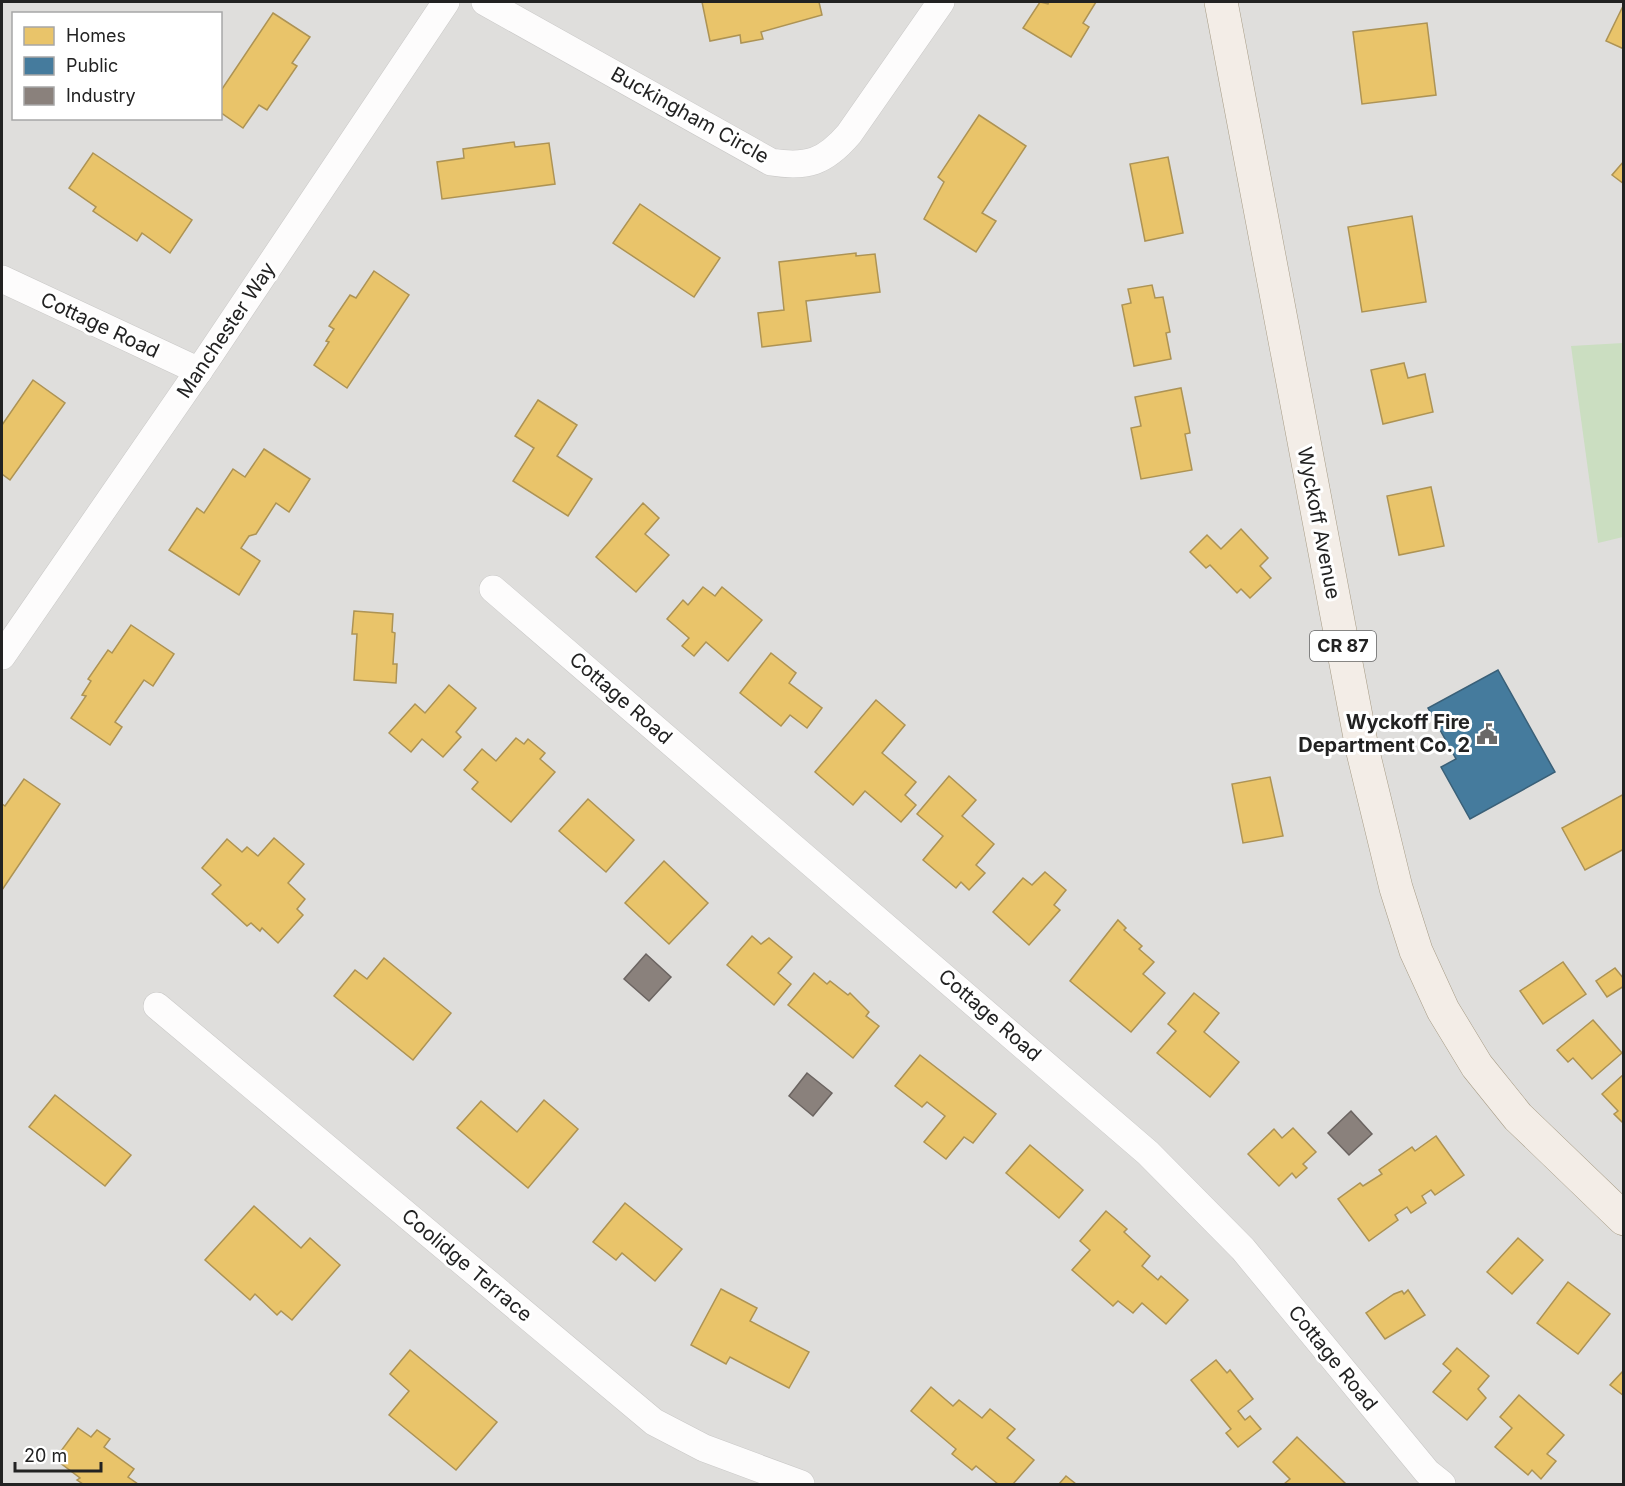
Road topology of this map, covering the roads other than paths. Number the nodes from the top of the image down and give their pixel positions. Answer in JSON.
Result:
{"nodes":[{"id":1,"x":446,"y":2,"type":"edge"},
{"id":2,"x":485,"y":2,"type":"edge"},
{"id":3,"x":941,"y":2,"type":"edge"},
{"id":4,"x":1221,"y":2,"type":"edge"},
{"id":5,"x":2,"y":279,"type":"edge"},
{"id":6,"x":199,"y":371,"type":"junction"},
{"id":7,"x":494,"y":589,"type":"dead end"},
{"id":8,"x":2,"y":656,"type":"edge"},
{"id":9,"x":157,"y":1006,"type":"dead end"},
{"id":10,"x":1623,"y":1219,"type":"edge"},
{"id":11,"x":801,"y":1485,"type":"edge"},
{"id":12,"x":1442,"y":1485,"type":"edge"}],
"edges":[{"from":1,"to":6,"type":"street","name":"Manchester Way"},
{"from":2,"to":3,"type":"street","name":"Buckingham Circle"},
{"from":4,"to":10,"type":"main road","name":"Wyckoff Avenue","number":"CR 87"},
{"from":5,"to":6,"type":"street","name":"Cottage Road"},
{"from":6,"to":8,"type":"street","name":"Manchester Way"},
{"from":7,"to":12,"type":"street","name":"Cottage Road"},
{"from":9,"to":11,"type":"street","name":"Coolidge Terrace"}]}
